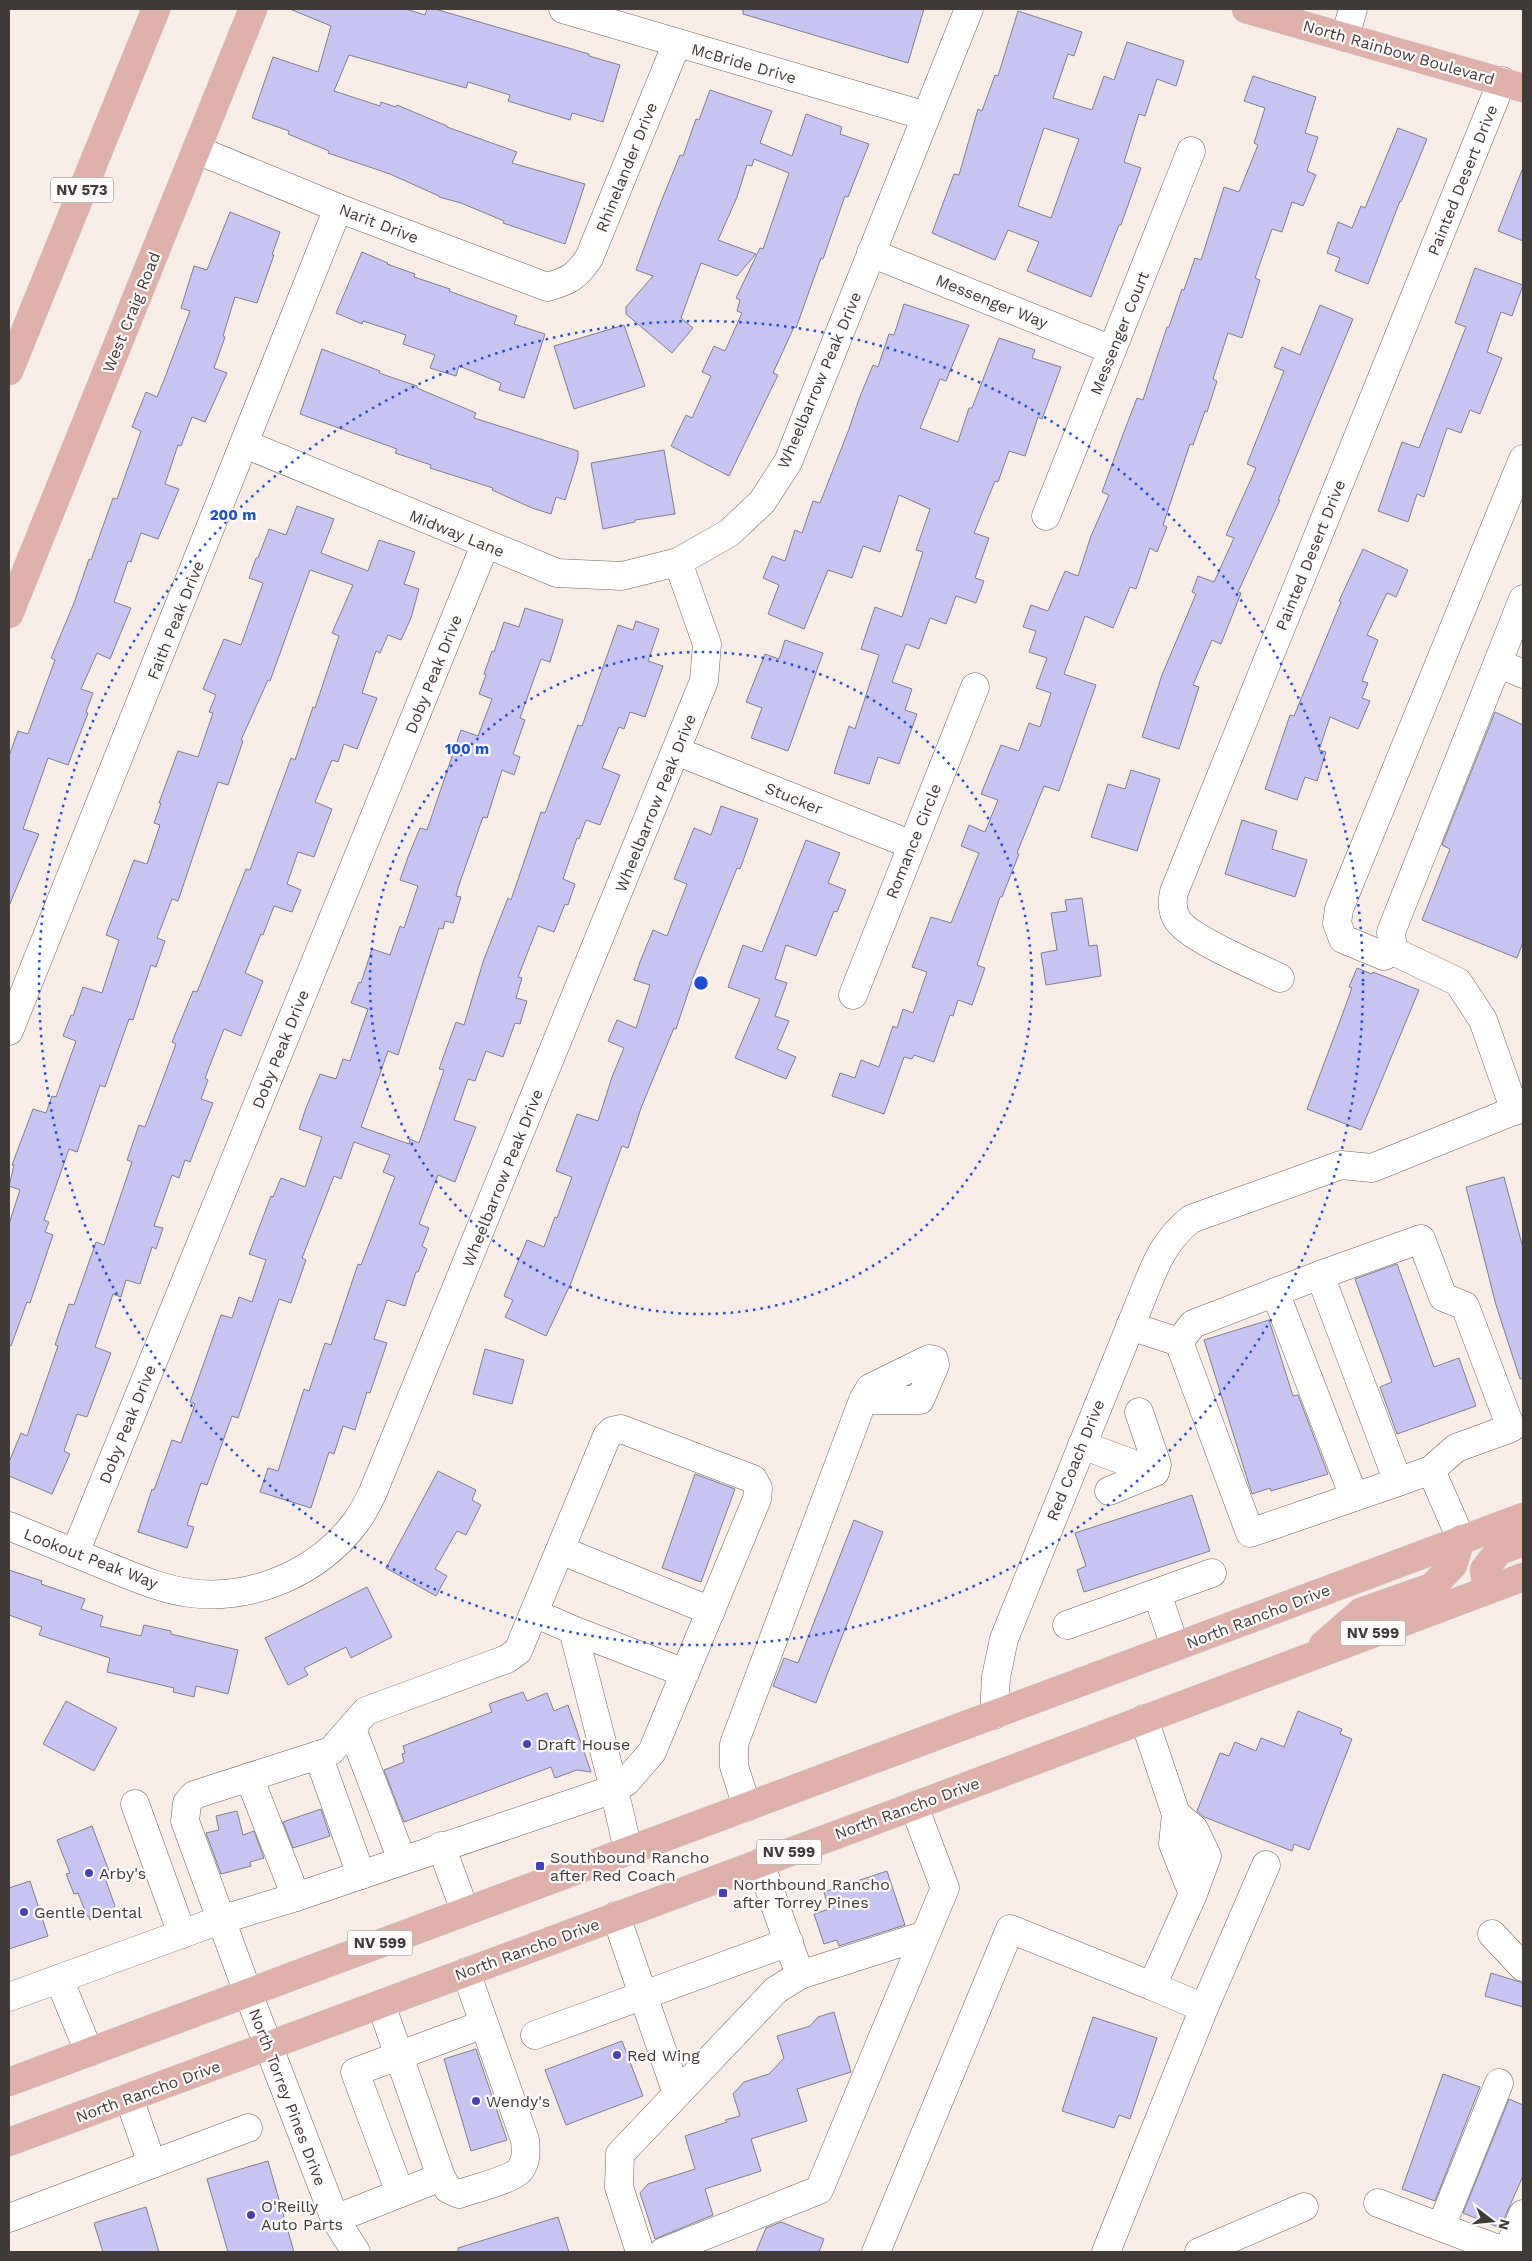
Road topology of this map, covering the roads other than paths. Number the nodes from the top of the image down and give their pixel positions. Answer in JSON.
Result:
{"nodes":[{"id":1,"x":156,"y":9,"type":"edge"},
{"id":2,"x":253,"y":9,"type":"edge"},
{"id":3,"x":563,"y":9,"type":"edge"},
{"id":4,"x":969,"y":9,"type":"edge"},
{"id":5,"x":1246,"y":9,"type":"edge"},
{"id":6,"x":1353,"y":9,"type":"edge"},
{"id":7,"x":1345,"y":37,"type":"junction"},
{"id":8,"x":677,"y":43,"type":"junction"},
{"id":9,"x":1513,"y":85,"type":"edge"},
{"id":10,"x":926,"y":116,"type":"junction"},
{"id":11,"x":197,"y":150,"type":"junction"},
{"id":12,"x":1192,"y":151,"type":"dead end"},
{"id":13,"x":338,"y":208,"type":"junction"},
{"id":14,"x":871,"y":253,"type":"junction"},
{"id":15,"x":563,"y":282,"type":"joint"},
{"id":16,"x":1112,"y":350,"type":"junction"},
{"id":17,"x":9,"y":371,"type":"edge"},
{"id":18,"x":245,"y":444,"type":"junction"},
{"id":19,"x":1523,"y":459,"type":"edge"},
{"id":20,"x":1046,"y":516,"type":"dead end"},
{"id":21,"x":485,"y":545,"type":"junction"},
{"id":22,"x":678,"y":562,"type":"junction"},
{"id":23,"x":1523,"y":599,"type":"edge"},
{"id":24,"x":9,"y":614,"type":"edge"},
{"id":25,"x":1498,"y":663,"type":"junction"},
{"id":26,"x":1523,"y":674,"type":"edge"},
{"id":27,"x":975,"y":687,"type":"dead end"},
{"id":28,"x":676,"y":751,"type":"junction"},
{"id":29,"x":912,"y":845,"type":"junction"},
{"id":30,"x":1393,"y":951,"type":"junction"},
{"id":31,"x":19,"y":974,"type":"edge"},
{"id":32,"x":1280,"y":978,"type":"dead end"},
{"id":33,"x":853,"y":995,"type":"dead end"},
{"id":34,"x":9,"y":1031,"type":"edge"},
{"id":35,"x":1519,"y":1109,"type":"edge"},
{"id":36,"x":1320,"y":1276,"type":"junction"},
{"id":37,"x":1275,"y":1292,"type":"junction"},
{"id":38,"x":1130,"y":1326,"type":"junction"},
{"id":39,"x":1179,"y":1342,"type":"junction"},
{"id":40,"x":863,"y":1400,"type":"dead end"},
{"id":41,"x":1139,"y":1412,"type":"dead end"},
{"id":42,"x":1082,"y":1445,"type":"junction"},
{"id":43,"x":1431,"y":1470,"type":"junction"},
{"id":44,"x":1155,"y":1472,"type":"junction"},
{"id":45,"x":1398,"y":1482,"type":"junction"},
{"id":46,"x":1109,"y":1491,"type":"dead end"},
{"id":47,"x":1354,"y":1497,"type":"junction"},
{"id":48,"x":1523,"y":1516,"type":"edge"},
{"id":49,"x":9,"y":1526,"type":"edge"},
{"id":50,"x":1461,"y":1539,"type":"junction"},
{"id":51,"x":1523,"y":1542,"type":"edge"},
{"id":52,"x":560,"y":1550,"type":"junction"},
{"id":53,"x":75,"y":1553,"type":"junction"},
{"id":54,"x":1212,"y":1572,"type":"dead end"},
{"id":55,"x":1523,"y":1577,"type":"edge"},
{"id":56,"x":262,"y":1588,"type":"joint"},
{"id":57,"x":1488,"y":1590,"type":"junction"},
{"id":58,"x":1157,"y":1592,"type":"junction"},
{"id":59,"x":711,"y":1610,"type":"junction"},
{"id":60,"x":534,"y":1613,"type":"junction"},
{"id":61,"x":1067,"y":1625,"type":"dead end"},
{"id":62,"x":573,"y":1630,"type":"junction"},
{"id":63,"x":1175,"y":1647,"type":"junction"},
{"id":64,"x":1309,"y":1657,"type":"junction"},
{"id":65,"x":685,"y":1673,"type":"junction"},
{"id":66,"x":994,"y":1715,"type":"junction"},
{"id":67,"x":1144,"y":1719,"type":"junction"},
{"id":68,"x":352,"y":1729,"type":"junction"},
{"id":69,"x":318,"y":1755,"type":"junction"},
{"id":70,"x":249,"y":1777,"type":"junction"},
{"id":71,"x":614,"y":1789,"type":"junction"},
{"id":72,"x":135,"y":1804,"type":"dead end"},
{"id":73,"x":914,"y":1806,"type":"junction"},
{"id":74,"x":747,"y":1807,"type":"junction"},
{"id":75,"x":442,"y":1846,"type":"junction"},
{"id":76,"x":628,"y":1850,"type":"junction"},
{"id":77,"x":402,"y":1860,"type":"junction"},
{"id":78,"x":760,"y":1863,"type":"junction"},
{"id":79,"x":1266,"y":1865,"type":"dead end"},
{"id":80,"x":361,"y":1874,"type":"junction"},
{"id":81,"x":296,"y":1897,"type":"junction"},
{"id":82,"x":465,"y":1911,"type":"junction"},
{"id":83,"x":616,"y":1916,"type":"junction"},
{"id":84,"x":220,"y":1920,"type":"junction"},
{"id":85,"x":182,"y":1934,"type":"junction"},
{"id":86,"x":1492,"y":1934,"type":"dead end"},
{"id":87,"x":925,"y":1935,"type":"junction"},
{"id":88,"x":789,"y":1942,"type":"junction"},
{"id":89,"x":1523,"y":1967,"type":"edge"},
{"id":90,"x":466,"y":1972,"type":"junction"},
{"id":91,"x":800,"y":1976,"type":"junction"},
{"id":92,"x":59,"y":1979,"type":"junction"},
{"id":93,"x":1152,"y":1986,"type":"junction"},
{"id":94,"x":248,"y":1993,"type":"junction"},
{"id":95,"x":643,"y":1996,"type":"junction"},
{"id":96,"x":9,"y":1997,"type":"edge"},
{"id":97,"x":381,"y":2004,"type":"junction"},
{"id":98,"x":1204,"y":2008,"type":"junction"},
{"id":99,"x":484,"y":2024,"type":"junction"},
{"id":100,"x":534,"y":2035,"type":"dead end"},
{"id":101,"x":268,"y":2046,"type":"junction"},
{"id":102,"x":89,"y":2052,"type":"junction"},
{"id":103,"x":399,"y":2057,"type":"junction"},
{"id":104,"x":9,"y":2082,"type":"edge"},
{"id":105,"x":1499,"y":2083,"type":"dead end"},
{"id":106,"x":677,"y":2094,"type":"junction"},
{"id":107,"x":129,"y":2098,"type":"junction"},
{"id":108,"x":248,"y":2128,"type":"dead end"},
{"id":109,"x":9,"y":2142,"type":"edge"},
{"id":110,"x":152,"y":2164,"type":"junction"},
{"id":111,"x":441,"y":2177,"type":"junction"},
{"id":112,"x":400,"y":2193,"type":"junction"},
{"id":113,"x":1378,"y":2203,"type":"dead end"},
{"id":114,"x":1304,"y":2207,"type":"dead end"},
{"id":115,"x":1523,"y":2214,"type":"edge"},
{"id":116,"x":9,"y":2218,"type":"edge"},
{"id":117,"x":335,"y":2219,"type":"junction"},
{"id":118,"x":1441,"y":2227,"type":"junction"},
{"id":119,"x":356,"y":2252,"type":"edge"},
{"id":120,"x":640,"y":2252,"type":"edge"},
{"id":121,"x":663,"y":2252,"type":"edge"},
{"id":122,"x":876,"y":2252,"type":"edge"},
{"id":123,"x":1106,"y":2252,"type":"edge"},
{"id":124,"x":1199,"y":2252,"type":"edge"},
{"id":125,"x":1506,"y":2252,"type":"edge"}],
"edges":[{"from":1,"to":17,"type":"main road","number":"NV 573"},
{"from":2,"to":11,"type":"main road","name":"West Craig Road"},
{"from":3,"to":8,"type":"street","name":"McBride Drive"},
{"from":4,"to":10,"type":"street","name":"Wheelbarrow Peak Drive"},
{"from":5,"to":7,"type":"main road","name":"North Rainbow Boulevard"},
{"from":6,"to":7,"type":"street"},
{"from":7,"to":9,"type":"main road","name":"North Rainbow Boulevard"},
{"from":8,"to":10,"type":"street","name":"McBride Drive"},
{"from":8,"to":15,"type":"street","name":"Rhinelander Drive"},
{"from":9,"to":32,"type":"street","name":"Painted Desert Drive"},
{"from":10,"to":14,"type":"street","name":"Wheelbarrow Peak Drive"},
{"from":11,"to":13,"type":"street","name":"Narit Drive"},
{"from":11,"to":24,"type":"main road","name":"West Craig Road"},
{"from":12,"to":16,"type":"street","name":"Messenger Court"},
{"from":13,"to":15,"type":"street","name":"Narit Drive"},
{"from":13,"to":18,"type":"street","name":"Faith Peak Drive"},
{"from":14,"to":16,"type":"street","name":"Messenger Way"},
{"from":14,"to":22,"type":"street","name":"Wheelbarrow Peak Drive"},
{"from":16,"to":20,"type":"street","name":"Messenger Court"},
{"from":18,"to":21,"type":"street","name":"Midway Lane"},
{"from":18,"to":31,"type":"street","name":"Faith Peak Drive"},
{"from":19,"to":30,"type":"street"},
{"from":21,"to":22,"type":"street","name":"Midway Lane"},
{"from":21,"to":53,"type":"street","name":"Doby Peak Drive"},
{"from":22,"to":28,"type":"street","name":"Wheelbarrow Peak Drive"},
{"from":23,"to":25,"type":"street"},
{"from":25,"to":26,"type":"street"},
{"from":25,"to":30,"type":"street"},
{"from":27,"to":29,"type":"street","name":"Romance Circle"},
{"from":28,"to":29,"type":"street","name":"Stucker"},
{"from":28,"to":56,"type":"street","name":"Wheelbarrow Peak Drive"},
{"from":29,"to":33,"type":"street","name":"Romance Circle"},
{"from":30,"to":35,"type":"street"},
{"from":31,"to":34,"type":"street","name":"Faith Peak Drive"},
{"from":35,"to":38,"type":"street","name":"Red Coach Drive"},
{"from":36,"to":37,"type":"street"},
{"from":36,"to":43,"type":"street"},
{"from":36,"to":45,"type":"street"},
{"from":37,"to":39,"type":"street"},
{"from":37,"to":47,"type":"street"},
{"from":38,"to":39,"type":"street"},
{"from":38,"to":42,"type":"street","name":"Red Coach Drive"},
{"from":39,"to":47,"type":"street"},
{"from":40,"to":74,"type":"street"},
{"from":41,"to":44,"type":"street"},
{"from":42,"to":44,"type":"street"},
{"from":42,"to":66,"type":"street","name":"Red Coach Drive"},
{"from":43,"to":45,"type":"street"},
{"from":43,"to":50,"type":"street"},
{"from":44,"to":46,"type":"street"},
{"from":45,"to":47,"type":"street"},
{"from":48,"to":50,"type":"main road","name":"North Rancho Drive","number":"NV 599"},
{"from":49,"to":53,"type":"street","name":"Lookout Peak Way"},
{"from":50,"to":63,"type":"main road","name":"North Rancho Drive","number":"NV 599"},
{"from":50,"to":64,"type":"main road"},
{"from":51,"to":57,"type":"main road"},
{"from":52,"to":59,"type":"street"},
{"from":52,"to":59,"type":"street","name":"North Torrey Pines Drive"},
{"from":52,"to":60,"type":"street","name":"North Torrey Pines Drive"},
{"from":53,"to":56,"type":"street","name":"Lookout Peak Way"},
{"from":54,"to":58,"type":"street"},
{"from":55,"to":57,"type":"main road","name":"North Rancho Drive","number":"NV 599"},
{"from":57,"to":64,"type":"main road","name":"North Rancho Drive","number":"NV 599"},
{"from":58,"to":61,"type":"street"},
{"from":58,"to":63,"type":"street"},
{"from":59,"to":65,"type":"street"},
{"from":60,"to":62,"type":"street"},
{"from":60,"to":68,"type":"street","name":"North Torrey Pines Drive"},
{"from":62,"to":65,"type":"street"},
{"from":62,"to":71,"type":"street"},
{"from":63,"to":66,"type":"main road","name":"North Rancho Drive","number":"NV 599"},
{"from":64,"to":67,"type":"main road","name":"North Rancho Drive","number":"NV 599"},
{"from":65,"to":71,"type":"street"},
{"from":66,"to":74,"type":"main road","name":"North Rancho Drive","number":"NV 599"},
{"from":67,"to":73,"type":"main road","name":"North Rancho Drive","number":"NV 599"},
{"from":67,"to":93,"type":"street"},
{"from":68,"to":69,"type":"street","name":"North Torrey Pines Drive"},
{"from":68,"to":77,"type":"street"},
{"from":69,"to":70,"type":"street","name":"North Torrey Pines Drive"},
{"from":69,"to":80,"type":"street"},
{"from":70,"to":81,"type":"street"},
{"from":70,"to":84,"type":"street","name":"North Torrey Pines Drive"},
{"from":71,"to":75,"type":"street"},
{"from":71,"to":76,"type":"street"},
{"from":72,"to":85,"type":"street"},
{"from":73,"to":78,"type":"main road","name":"North Rancho Drive","number":"NV 599"},
{"from":73,"to":87,"type":"street"},
{"from":74,"to":76,"type":"main road","name":"North Rancho Drive","number":"NV 599"},
{"from":75,"to":77,"type":"street"},
{"from":75,"to":82,"type":"street"},
{"from":76,"to":82,"type":"main road","name":"North Rancho Drive","number":"NV 599"},
{"from":77,"to":80,"type":"street"},
{"from":78,"to":83,"type":"main road","name":"North Rancho Drive","number":"NV 599"},
{"from":78,"to":88,"type":"street"},
{"from":79,"to":98,"type":"street"},
{"from":80,"to":81,"type":"street"},
{"from":81,"to":84,"type":"street"},
{"from":82,"to":94,"type":"main road","name":"North Rancho Drive","number":"NV 599"},
{"from":83,"to":90,"type":"main road","name":"North Rancho Drive","number":"NV 599"},
{"from":83,"to":95,"type":"street"},
{"from":84,"to":85,"type":"street"},
{"from":84,"to":94,"type":"street","name":"North Torrey Pines Drive"},
{"from":85,"to":92,"type":"street"},
{"from":86,"to":89,"type":"street"},
{"from":87,"to":91,"type":"street"},
{"from":87,"to":121,"type":"street"},
{"from":88,"to":91,"type":"street"},
{"from":88,"to":95,"type":"street"},
{"from":90,"to":97,"type":"main road","name":"North Rancho Drive","number":"NV 599"},
{"from":90,"to":99,"type":"street"},
{"from":91,"to":106,"type":"street"},
{"from":92,"to":96,"type":"street"},
{"from":92,"to":102,"type":"street"},
{"from":93,"to":98,"type":"street"},
{"from":93,"to":122,"type":"street"},
{"from":94,"to":101,"type":"street","name":"North Torrey Pines Drive"},
{"from":94,"to":102,"type":"main road","name":"North Rancho Drive","number":"NV 599"},
{"from":95,"to":100,"type":"street"},
{"from":95,"to":106,"type":"street"},
{"from":97,"to":101,"type":"main road","name":"North Rancho Drive","number":"NV 599"},
{"from":97,"to":103,"type":"street"},
{"from":98,"to":123,"type":"street"},
{"from":99,"to":103,"type":"street"},
{"from":99,"to":111,"type":"street"},
{"from":101,"to":107,"type":"main road","name":"North Rancho Drive","number":"NV 599"},
{"from":101,"to":117,"type":"street","name":"North Torrey Pines Drive"},
{"from":102,"to":104,"type":"main road","name":"North Rancho Drive","number":"NV 599"},
{"from":103,"to":111,"type":"street"},
{"from":103,"to":112,"type":"street"},
{"from":105,"to":118,"type":"street"},
{"from":106,"to":120,"type":"street"},
{"from":107,"to":109,"type":"main road","name":"North Rancho Drive","number":"NV 599"},
{"from":107,"to":110,"type":"street"},
{"from":108,"to":110,"type":"street"},
{"from":110,"to":116,"type":"street"},
{"from":111,"to":112,"type":"street"},
{"from":112,"to":117,"type":"street"},
{"from":113,"to":118,"type":"street"},
{"from":114,"to":124,"type":"street"},
{"from":115,"to":125,"type":"street"},
{"from":117,"to":119,"type":"street","name":"North Torrey Pines Drive"},
{"from":118,"to":125,"type":"street"}]}
